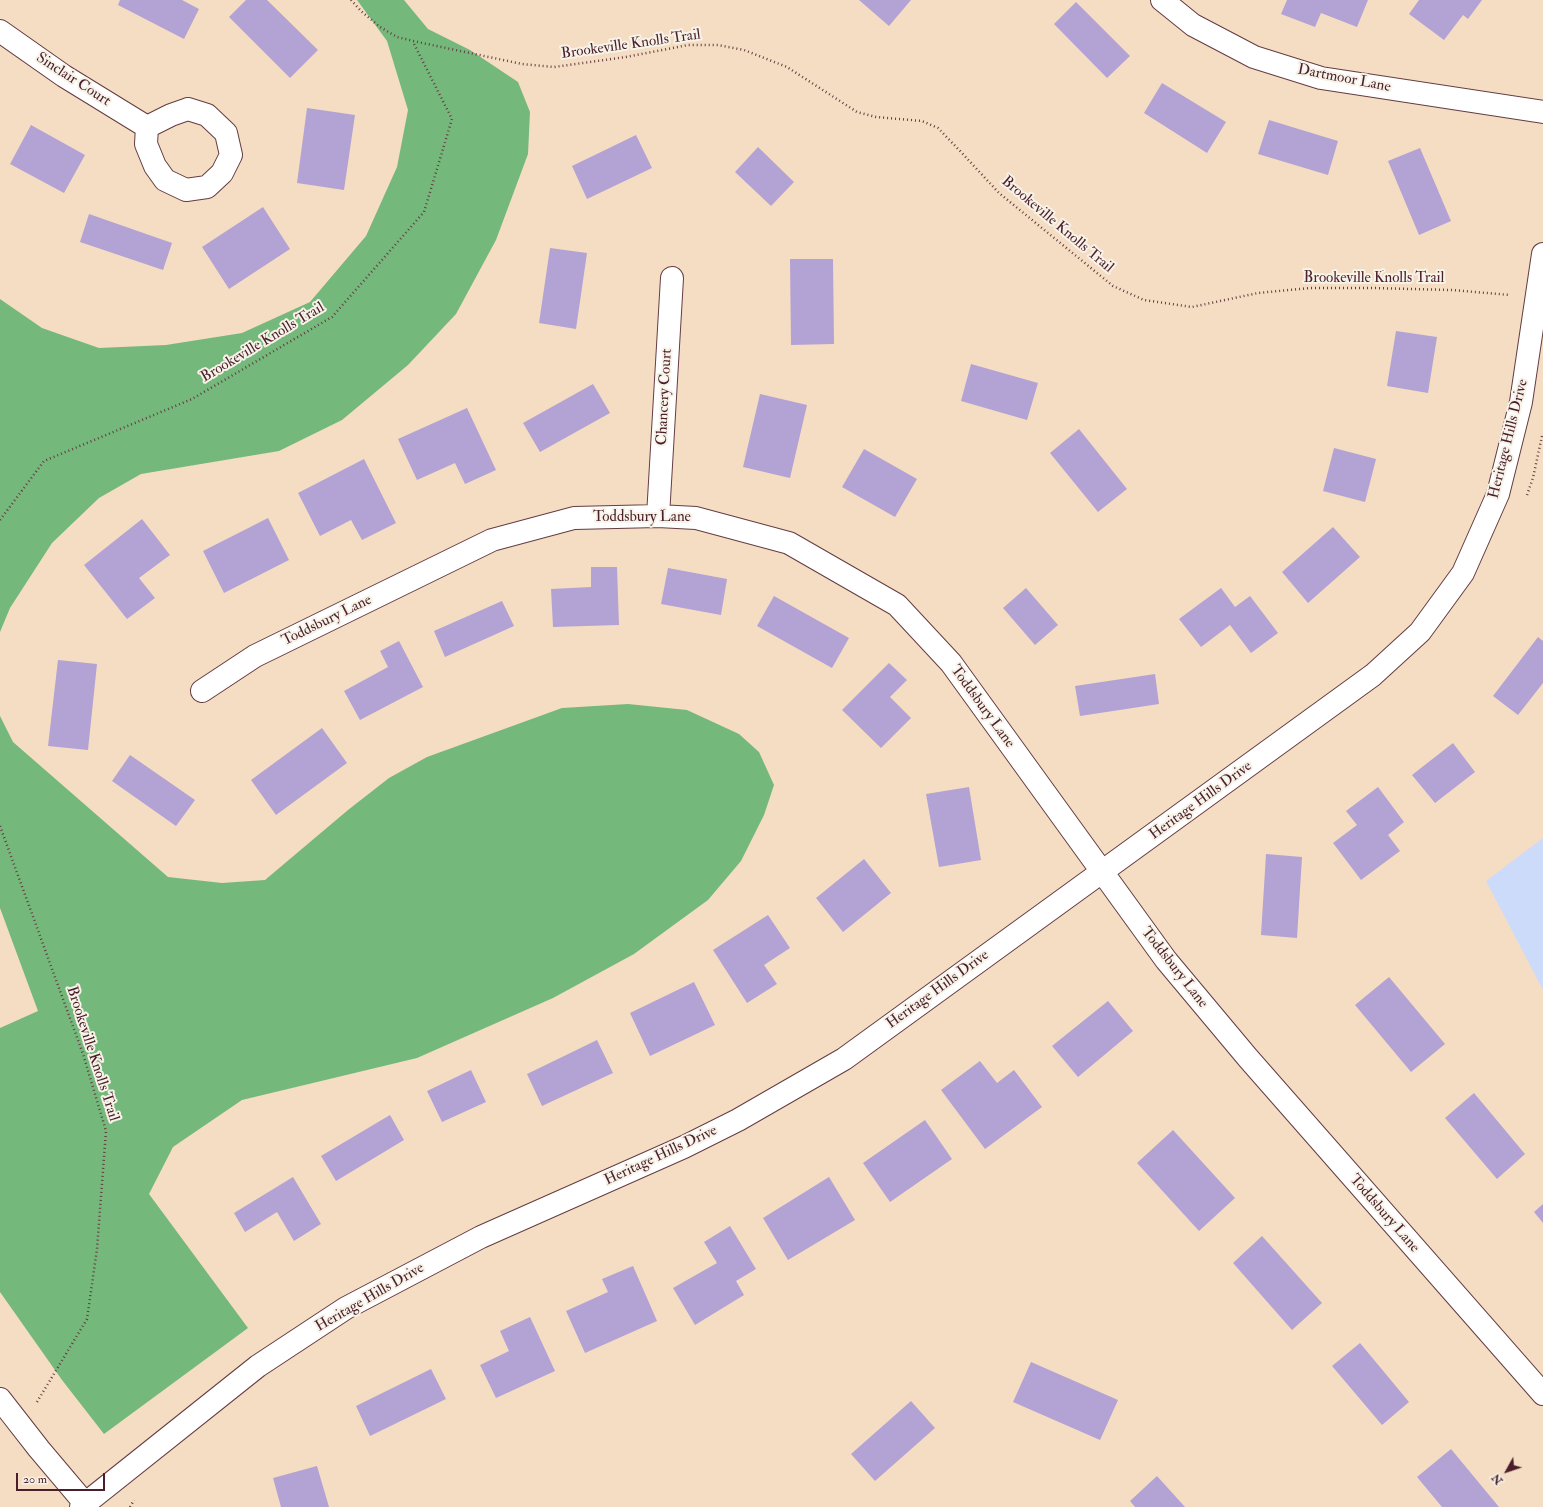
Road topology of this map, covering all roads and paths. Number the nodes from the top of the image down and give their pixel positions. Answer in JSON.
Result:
{"nodes":[{"id":1,"x":351,"y":0,"type":"edge"},
{"id":2,"x":1162,"y":0,"type":"edge"},
{"id":3,"x":0,"y":31,"type":"edge"},
{"id":4,"x":413,"y":41,"type":"junction"},
{"id":5,"x":1543,"y":112,"type":"edge"},
{"id":6,"x":147,"y":128,"type":"dead end"},
{"id":7,"x":1543,"y":254,"type":"edge"},
{"id":8,"x":672,"y":278,"type":"dead end"},
{"id":9,"x":1537,"y":298,"type":"junction"},
{"id":10,"x":658,"y":516,"type":"junction"},
{"id":11,"x":0,"y":520,"type":"edge"},
{"id":12,"x":202,"y":691,"type":"dead end"},
{"id":13,"x":0,"y":826,"type":"edge"},
{"id":14,"x":1102,"y":872,"type":"junction"},
{"id":15,"x":1543,"y":1394,"type":"edge"},
{"id":16,"x":0,"y":1399,"type":"edge"},
{"id":17,"x":35,"y":1404,"type":"dead end"},
{"id":18,"x":85,"y":1506,"type":"edge"}],
"edges":[{"from":1,"to":4,"type":"path","name":"Brookeville Knolls Trail"},
{"from":2,"to":5,"type":"street","name":"Dartmoor Lane"},
{"from":3,"to":6,"type":"street","name":"Sinclair Court"},
{"from":4,"to":9,"type":"path","name":"Brookeville Knolls Trail"},
{"from":4,"to":11,"type":"path","name":"Brookeville Knolls Trail"},
{"from":7,"to":9,"type":"street","name":"Heritage Hills Drive"},
{"from":8,"to":10,"type":"street","name":"Chancery Court"},
{"from":9,"to":14,"type":"street","name":"Heritage Hills Drive"},
{"from":10,"to":12,"type":"street","name":"Toddsbury Lane"},
{"from":10,"to":14,"type":"street","name":"Toddsbury Lane"},
{"from":13,"to":17,"type":"path","name":"Brookeville Knolls Trail"},
{"from":14,"to":15,"type":"street","name":"Toddsbury Lane"},
{"from":14,"to":18,"type":"street","name":"Heritage Hills Drive"},
{"from":16,"to":18,"type":"street"}]}
